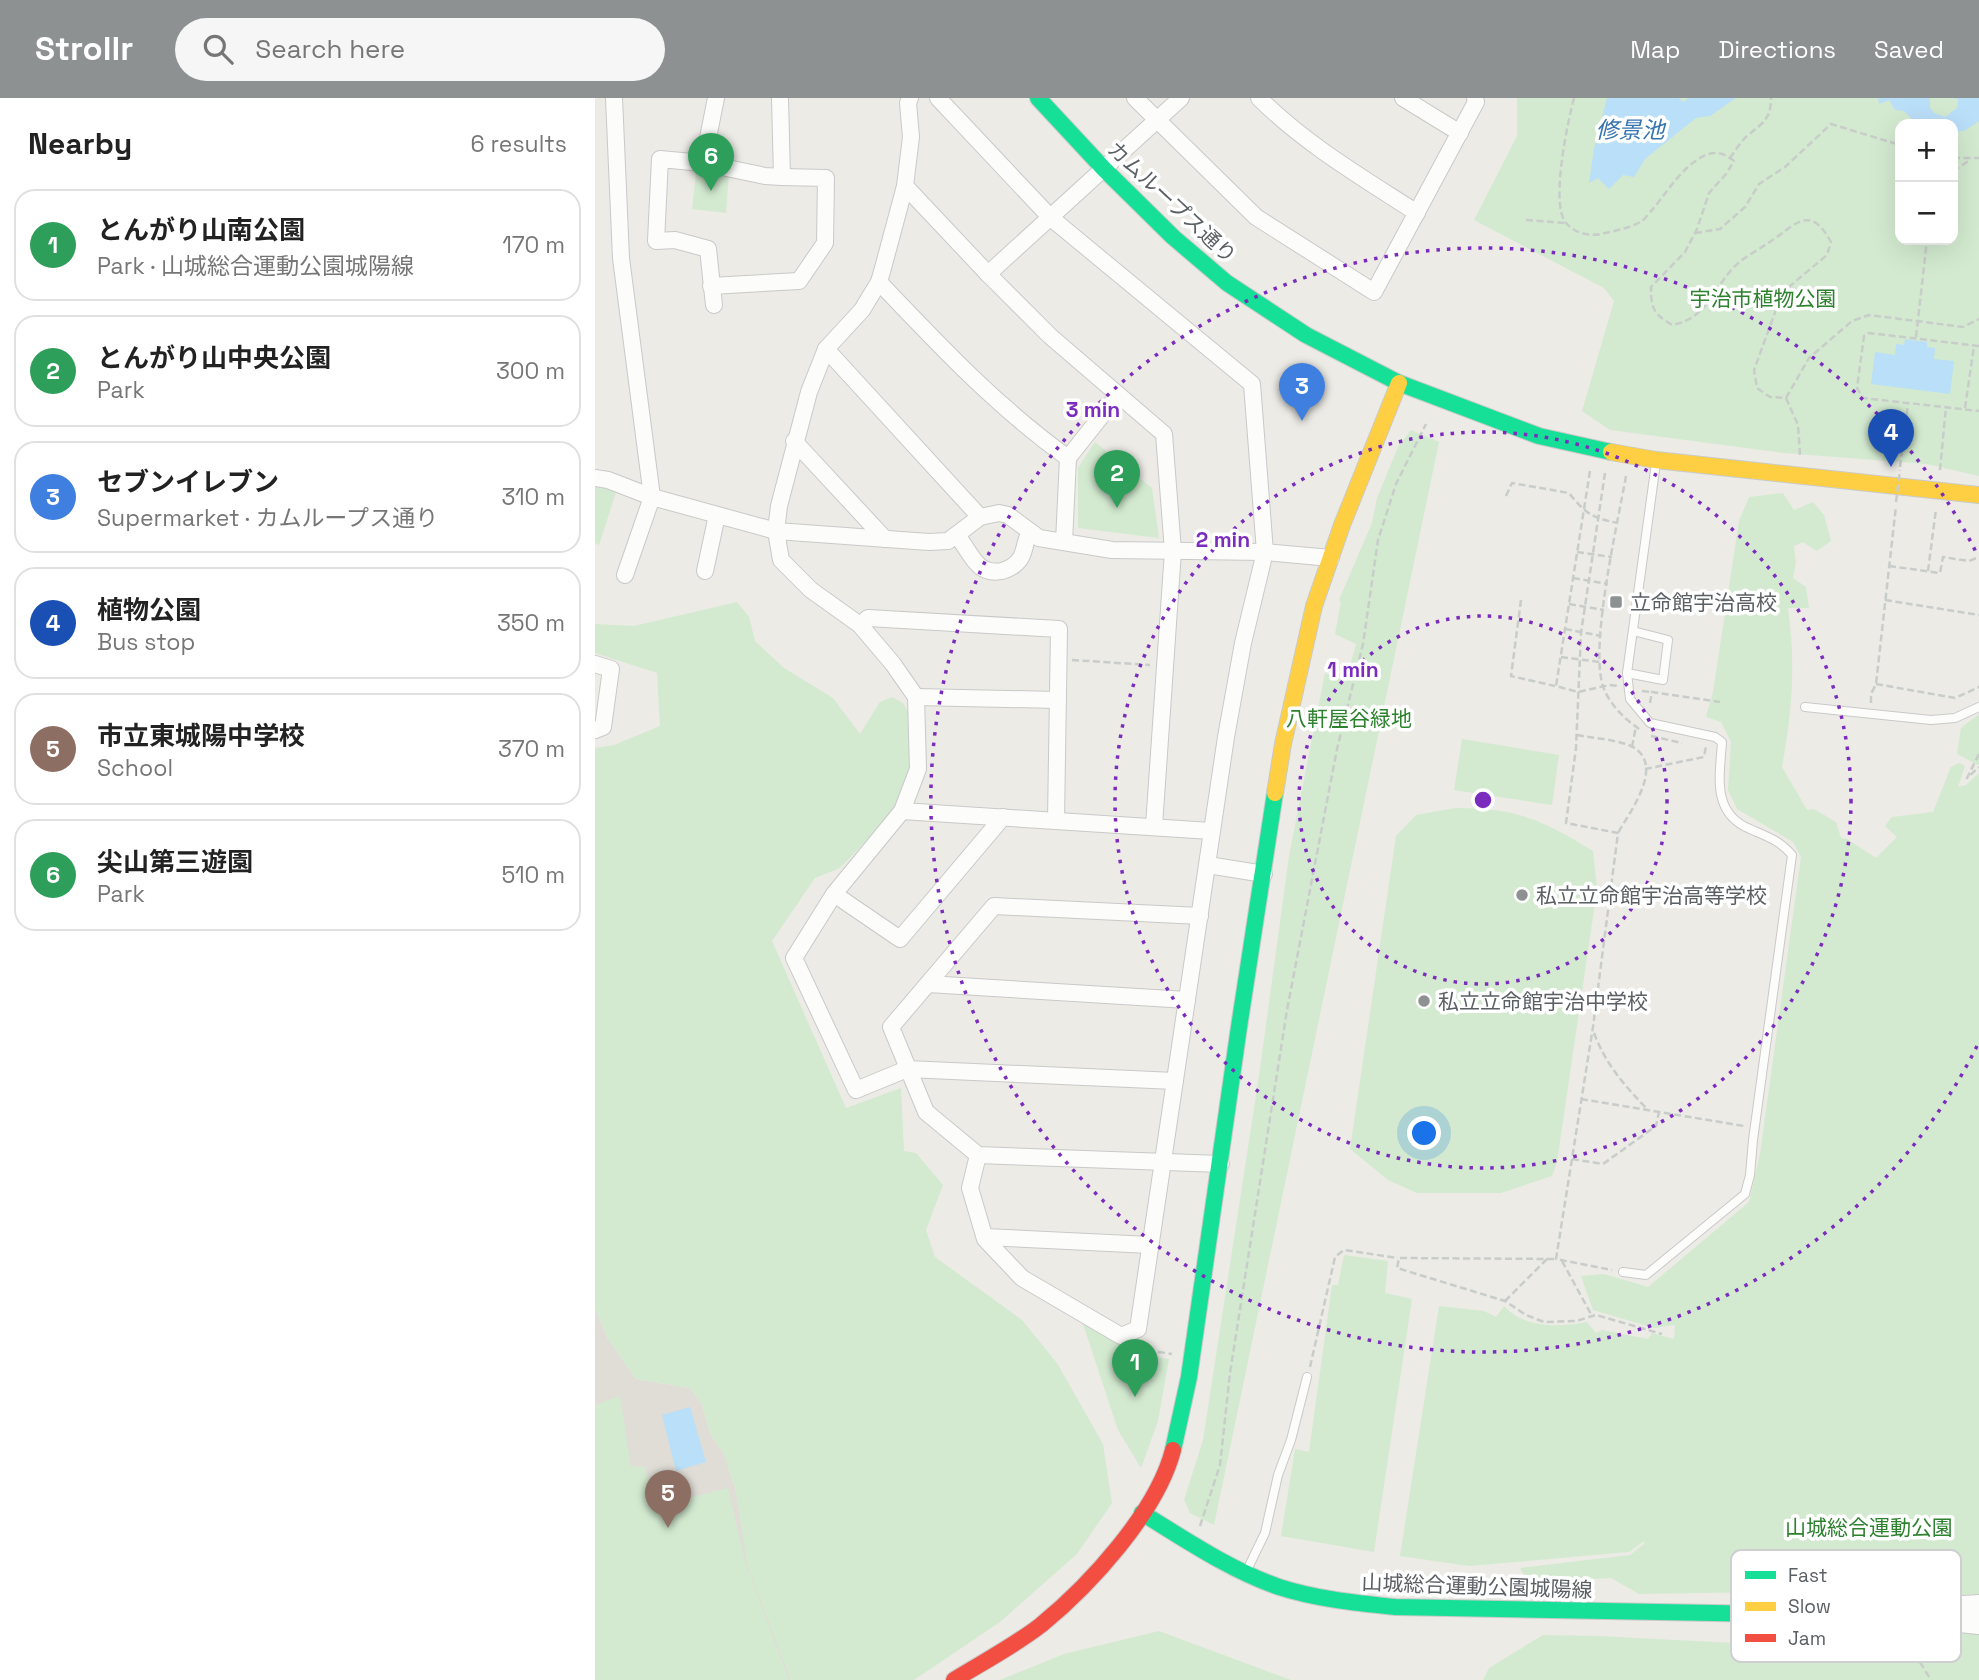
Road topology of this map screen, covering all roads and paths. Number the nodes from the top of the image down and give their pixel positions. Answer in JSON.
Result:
{"nodes":[{"id":1,"x":614,"y":98,"type":"edge"},
{"id":2,"x":780,"y":98,"type":"edge"},
{"id":3,"x":910,"y":98,"type":"edge"},
{"id":4,"x":938,"y":98,"type":"edge"},
{"id":5,"x":1038,"y":98,"type":"edge"},
{"id":6,"x":1135,"y":98,"type":"edge"},
{"id":7,"x":1181,"y":98,"type":"edge"},
{"id":8,"x":1259,"y":98,"type":"edge"},
{"id":9,"x":1403,"y":98,"type":"edge"},
{"id":10,"x":1475,"y":98,"type":"edge"},
{"id":11,"x":1574,"y":98,"type":"edge"},
{"id":12,"x":1771,"y":98,"type":"edge"},
{"id":13,"x":715,"y":99,"type":"edge"},
{"id":14,"x":1156,"y":120,"type":"junction"},
{"id":15,"x":1460,"y":133,"type":"junction"},
{"id":16,"x":1895,"y":143,"type":"edge"},
{"id":17,"x":1730,"y":158,"type":"junction"},
{"id":18,"x":1979,"y":158,"type":"edge"},
{"id":19,"x":1958,"y":159,"type":"edge"},
{"id":20,"x":1970,"y":160,"type":"junction"},
{"id":21,"x":703,"y":163,"type":"junction"},
{"id":22,"x":1958,"y":168,"type":"edge"},
{"id":23,"x":1104,"y":169,"type":"junction"},
{"id":24,"x":782,"y":177,"type":"junction"},
{"id":25,"x":905,"y":186,"type":"junction"},
{"id":26,"x":1417,"y":213,"type":"junction"},
{"id":27,"x":1051,"y":218,"type":"junction"},
{"id":28,"x":1526,"y":220,"type":"dead end"},
{"id":29,"x":1567,"y":223,"type":"junction"},
{"id":30,"x":1695,"y":233,"type":"junction"},
{"id":31,"x":1926,"y":245,"type":"edge"},
{"id":32,"x":988,"y":274,"type":"junction"},
{"id":33,"x":879,"y":282,"type":"junction"},
{"id":34,"x":711,"y":286,"type":"junction"},
{"id":35,"x":713,"y":305,"type":"dead end"},
{"id":36,"x":1979,"y":319,"type":"edge"},
{"id":37,"x":1918,"y":321,"type":"junction"},
{"id":38,"x":1916,"y":339,"type":"junction"},
{"id":39,"x":1977,"y":346,"type":"edge"},
{"id":40,"x":826,"y":349,"type":"junction"},
{"id":41,"x":1399,"y":383,"type":"junction"},
{"id":42,"x":1118,"y":395,"type":"junction"},
{"id":43,"x":1786,"y":398,"type":"junction"},
{"id":44,"x":1908,"y":404,"type":"junction"},
{"id":45,"x":1946,"y":407,"type":"junction"},
{"id":46,"x":1965,"y":409,"type":"junction"},
{"id":47,"x":1979,"y":411,"type":"edge"},
{"id":48,"x":1426,"y":424,"type":"dead end"},
{"id":49,"x":794,"y":441,"type":"junction"},
{"id":50,"x":1068,"y":458,"type":"junction"},
{"id":51,"x":1800,"y":459,"type":"dead end"},
{"id":52,"x":1656,"y":460,"type":"junction"},
{"id":53,"x":1590,"y":471,"type":"dead end"},
{"id":54,"x":1940,"y":472,"type":"dead end"},
{"id":55,"x":1605,"y":473,"type":"dead end"},
{"id":56,"x":595,"y":478,"type":"edge"},
{"id":57,"x":1979,"y":495,"type":"edge"},
{"id":58,"x":1506,"y":496,"type":"dead end"},
{"id":59,"x":652,"y":497,"type":"junction"},
{"id":60,"x":1936,"y":509,"type":"dead end"},
{"id":61,"x":1584,"y":511,"type":"junction"},
{"id":62,"x":717,"y":515,"type":"junction"},
{"id":63,"x":980,"y":517,"type":"junction"},
{"id":64,"x":1598,"y":519,"type":"junction"},
{"id":65,"x":1618,"y":523,"type":"dead end"},
{"id":66,"x":776,"y":531,"type":"junction"},
{"id":67,"x":1030,"y":533,"type":"junction"},
{"id":68,"x":957,"y":536,"type":"junction"},
{"id":69,"x":885,"y":539,"type":"junction"},
{"id":70,"x":1063,"y":542,"type":"junction"},
{"id":71,"x":1174,"y":551,"type":"junction"},
{"id":72,"x":1265,"y":552,"type":"junction"},
{"id":73,"x":1577,"y":552,"type":"junction"},
{"id":74,"x":1593,"y":554,"type":"junction"},
{"id":75,"x":1612,"y":557,"type":"dead end"},
{"id":76,"x":1979,"y":557,"type":"edge"},
{"id":77,"x":1331,"y":558,"type":"junction"},
{"id":78,"x":1889,"y":566,"type":"junction"},
{"id":79,"x":1928,"y":571,"type":"junction"},
{"id":80,"x":705,"y":572,"type":"dead end"},
{"id":81,"x":625,"y":575,"type":"dead end"},
{"id":82,"x":1573,"y":578,"type":"junction"},
{"id":83,"x":1589,"y":580,"type":"junction"},
{"id":84,"x":1608,"y":584,"type":"dead end"},
{"id":85,"x":1521,"y":600,"type":"dead end"},
{"id":86,"x":1885,"y":600,"type":"junction"},
{"id":87,"x":1569,"y":604,"type":"junction"},
{"id":88,"x":1585,"y":607,"type":"junction"},
{"id":89,"x":1604,"y":610,"type":"dead end"},
{"id":90,"x":1979,"y":615,"type":"edge"},
{"id":91,"x":860,"y":625,"type":"junction"},
{"id":92,"x":1565,"y":629,"type":"junction"},
{"id":93,"x":1581,"y":632,"type":"junction"},
{"id":94,"x":1633,"y":632,"type":"junction"},
{"id":95,"x":1601,"y":636,"type":"dead end"},
{"id":96,"x":1560,"y":657,"type":"junction"},
{"id":97,"x":1059,"y":659,"type":"junction"},
{"id":98,"x":1580,"y":660,"type":"junction"},
{"id":99,"x":1600,"y":662,"type":"dead end"},
{"id":100,"x":595,"y":664,"type":"edge"},
{"id":101,"x":1165,"y":666,"type":"junction"},
{"id":102,"x":1627,"y":673,"type":"junction"},
{"id":103,"x":1876,"y":684,"type":"junction"},
{"id":104,"x":1556,"y":686,"type":"junction"},
{"id":105,"x":1979,"y":687,"type":"edge"},
{"id":106,"x":1629,"y":689,"type":"junction"},
{"id":107,"x":1579,"y":692,"type":"junction"},
{"id":108,"x":1653,"y":692,"type":"junction"},
{"id":109,"x":916,"y":697,"type":"junction"},
{"id":110,"x":1058,"y":700,"type":"junction"},
{"id":111,"x":1720,"y":702,"type":"dead end"},
{"id":112,"x":1805,"y":707,"type":"dead end"},
{"id":113,"x":1979,"y":707,"type":"edge"},
{"id":114,"x":1870,"y":714,"type":"junction"},
{"id":115,"x":1644,"y":715,"type":"junction"},
{"id":116,"x":595,"y":730,"type":"edge"},
{"id":117,"x":1577,"y":736,"type":"junction"},
{"id":118,"x":1632,"y":747,"type":"junction"},
{"id":119,"x":1979,"y":754,"type":"edge"},
{"id":120,"x":1979,"y":767,"type":"edge"},
{"id":121,"x":902,"y":811,"type":"junction"},
{"id":122,"x":1003,"y":817,"type":"junction"},
{"id":123,"x":1056,"y":820,"type":"junction"},
{"id":124,"x":1154,"y":826,"type":"junction"},
{"id":125,"x":1211,"y":831,"type":"junction"},
{"id":126,"x":1618,"y":833,"type":"junction"},
{"id":127,"x":1208,"y":865,"type":"junction"},
{"id":128,"x":1264,"y":874,"type":"junction"},
{"id":129,"x":834,"y":894,"type":"junction"},
{"id":130,"x":1200,"y":916,"type":"junction"},
{"id":131,"x":927,"y":984,"type":"junction"},
{"id":132,"x":1187,"y":1000,"type":"junction"},
{"id":133,"x":1592,"y":1030,"type":"junction"},
{"id":134,"x":907,"y":1069,"type":"junction"},
{"id":135,"x":1175,"y":1081,"type":"junction"},
{"id":136,"x":1581,"y":1099,"type":"junction"},
{"id":137,"x":1648,"y":1110,"type":"junction"},
{"id":138,"x":1660,"y":1112,"type":"junction"},
{"id":139,"x":1754,"y":1127,"type":"junction"},
{"id":140,"x":978,"y":1155,"type":"junction"},
{"id":141,"x":1572,"y":1158,"type":"junction"},
{"id":142,"x":1163,"y":1162,"type":"junction"},
{"id":143,"x":1221,"y":1164,"type":"junction"},
{"id":144,"x":985,"y":1237,"type":"junction"},
{"id":145,"x":1150,"y":1245,"type":"junction"},
{"id":146,"x":1399,"y":1258,"type":"junction"},
{"id":147,"x":1547,"y":1259,"type":"junction"},
{"id":148,"x":1556,"y":1259,"type":"junction"},
{"id":149,"x":1562,"y":1260,"type":"junction"},
{"id":150,"x":1623,"y":1272,"type":"joint"},
{"id":151,"x":1505,"y":1301,"type":"junction"},
{"id":152,"x":1592,"y":1316,"type":"junction"},
{"id":153,"x":1662,"y":1334,"type":"dead end"},
{"id":154,"x":1141,"y":1349,"type":"dead end"},
{"id":155,"x":1176,"y":1355,"type":"dead end"},
{"id":156,"x":1307,"y":1377,"type":"joint"},
{"id":157,"x":1142,"y":1513,"type":"junction"},
{"id":158,"x":1201,"y":1525,"type":"dead end"},
{"id":159,"x":1246,"y":1573,"type":"junction"},
{"id":160,"x":1979,"y":1592,"type":"edge"},
{"id":161,"x":1961,"y":1599,"type":"edge"},
{"id":162,"x":1979,"y":1603,"type":"edge"},
{"id":163,"x":1961,"y":1604,"type":"edge"},
{"id":164,"x":1731,"y":1613,"type":"edge"},
{"id":165,"x":1961,"y":1614,"type":"edge"},
{"id":166,"x":1979,"y":1614,"type":"edge"},
{"id":167,"x":1961,"y":1625,"type":"edge"},
{"id":168,"x":1979,"y":1626,"type":"edge"},
{"id":169,"x":1920,"y":1662,"type":"edge"},
{"id":170,"x":954,"y":1680,"type":"edge"},
{"id":171,"x":1931,"y":1680,"type":"edge"}],
"edges":[{"from":1,"to":59,"type":"street"},
{"from":2,"to":24,"type":"street"},
{"from":3,"to":25,"type":"street"},
{"from":4,"to":27,"type":"street"},
{"from":5,"to":23,"type":"street","name":"カムループス通り"},
{"from":6,"to":14,"type":"street"},
{"from":7,"to":14,"type":"street"},
{"from":8,"to":26,"type":"street"},
{"from":9,"to":15,"type":"street"},
{"from":10,"to":15,"type":"street"},
{"from":11,"to":29,"type":"path"},
{"from":12,"to":17,"type":"path"},
{"from":13,"to":21,"type":"street"},
{"from":14,"to":23,"type":"street"},
{"from":14,"to":26,"type":"street"},
{"from":15,"to":26,"type":"street"},
{"from":16,"to":30,"type":"path"},
{"from":17,"to":29,"type":"path"},
{"from":17,"to":30,"type":"path"},
{"from":18,"to":20,"type":"path"},
{"from":19,"to":20,"type":"path"},
{"from":20,"to":22,"type":"path"},
{"from":21,"to":24,"type":"street"},
{"from":21,"to":34,"type":"street"},
{"from":23,"to":27,"type":"street"},
{"from":23,"to":41,"type":"street","name":"カムループス通り"},
{"from":24,"to":34,"type":"street"},
{"from":25,"to":32,"type":"street"},
{"from":25,"to":33,"type":"street"},
{"from":27,"to":32,"type":"street"},
{"from":27,"to":72,"type":"street"},
{"from":28,"to":29,"type":"path"},
{"from":30,"to":43,"type":"path"},
{"from":31,"to":37,"type":"path"},
{"from":32,"to":42,"type":"street"},
{"from":33,"to":40,"type":"street"},
{"from":33,"to":50,"type":"street"},
{"from":34,"to":35,"type":"street"},
{"from":36,"to":37,"type":"path"},
{"from":37,"to":38,"type":"path"},
{"from":37,"to":43,"type":"path"},
{"from":38,"to":39,"type":"path"},
{"from":38,"to":44,"type":"path"},
{"from":39,"to":46,"type":"path"},
{"from":40,"to":49,"type":"street"},
{"from":40,"to":63,"type":"street"},
{"from":41,"to":52,"type":"street","name":"カムループス通り"},
{"from":41,"to":77,"type":"street"},
{"from":42,"to":50,"type":"street"},
{"from":42,"to":71,"type":"street"},
{"from":43,"to":51,"type":"path"},
{"from":44,"to":45,"type":"path"},
{"from":44,"to":78,"type":"path","bridge":true},
{"from":45,"to":46,"type":"path"},
{"from":45,"to":54,"type":"path"},
{"from":46,"to":47,"type":"path"},
{"from":48,"to":158,"type":"path"},
{"from":49,"to":66,"type":"street"},
{"from":49,"to":69,"type":"street"},
{"from":50,"to":70,"type":"street"},
{"from":52,"to":57,"type":"street","name":"カムループス通り"},
{"from":52,"to":94,"type":"lane"},
{"from":53,"to":61,"type":"path"},
{"from":55,"to":64,"type":"path"},
{"from":56,"to":59,"type":"street"},
{"from":58,"to":61,"type":"path"},
{"from":59,"to":62,"type":"street"},
{"from":59,"to":81,"type":"street"},
{"from":60,"to":79,"type":"path"},
{"from":61,"to":64,"type":"path"},
{"from":61,"to":73,"type":"path"},
{"from":62,"to":66,"type":"street"},
{"from":62,"to":80,"type":"street"},
{"from":63,"to":67,"type":"street"},
{"from":63,"to":68,"type":"street"},
{"from":64,"to":65,"type":"path"},
{"from":64,"to":74,"type":"path"},
{"from":66,"to":69,"type":"street"},
{"from":66,"to":91,"type":"street"},
{"from":67,"to":68,"type":"street"},
{"from":67,"to":70,"type":"street"},
{"from":68,"to":69,"type":"street"},
{"from":70,"to":71,"type":"street"},
{"from":71,"to":72,"type":"street"},
{"from":71,"to":101,"type":"street"},
{"from":72,"to":77,"type":"street"},
{"from":72,"to":125,"type":"street"},
{"from":73,"to":74,"type":"path"},
{"from":73,"to":82,"type":"path"},
{"from":74,"to":75,"type":"path"},
{"from":74,"to":83,"type":"path"},
{"from":76,"to":79,"type":"path"},
{"from":77,"to":128,"type":"street"},
{"from":78,"to":79,"type":"path"},
{"from":78,"to":86,"type":"path"},
{"from":82,"to":83,"type":"path"},
{"from":82,"to":87,"type":"path"},
{"from":83,"to":84,"type":"path"},
{"from":83,"to":88,"type":"path"},
{"from":85,"to":104,"type":"path"},
{"from":86,"to":90,"type":"path"},
{"from":86,"to":103,"type":"path"},
{"from":87,"to":88,"type":"path"},
{"from":87,"to":92,"type":"path"},
{"from":88,"to":89,"type":"path"},
{"from":88,"to":93,"type":"path"},
{"from":91,"to":97,"type":"street"},
{"from":91,"to":109,"type":"street"},
{"from":92,"to":93,"type":"path"},
{"from":92,"to":96,"type":"path"},
{"from":93,"to":95,"type":"path"},
{"from":93,"to":98,"type":"path"},
{"from":94,"to":102,"type":"lane"},
{"from":94,"to":102,"type":"lane"},
{"from":96,"to":98,"type":"path"},
{"from":96,"to":104,"type":"path"},
{"from":97,"to":101,"type":"path"},
{"from":97,"to":110,"type":"street"},
{"from":98,"to":99,"type":"path"},
{"from":98,"to":107,"type":"path"},
{"from":100,"to":116,"type":"street"},
{"from":101,"to":124,"type":"street"},
{"from":102,"to":106,"type":"lane"},
{"from":103,"to":105,"type":"path"},
{"from":103,"to":114,"type":"path"},
{"from":104,"to":107,"type":"path"},
{"from":106,"to":107,"type":"path"},
{"from":106,"to":108,"type":"path"},
{"from":106,"to":115,"type":"lane"},
{"from":107,"to":117,"type":"path"},
{"from":108,"to":111,"type":"path"},
{"from":108,"to":115,"type":"path"},
{"from":109,"to":110,"type":"street"},
{"from":109,"to":121,"type":"street"},
{"from":110,"to":123,"type":"street"},
{"from":112,"to":114,"type":"lane"},
{"from":113,"to":114,"type":"lane"},
{"from":115,"to":118,"type":"path"},
{"from":115,"to":139,"type":"lane"},
{"from":117,"to":118,"type":"path"},
{"from":117,"to":126,"type":"path"},
{"from":118,"to":126,"type":"path"},
{"from":119,"to":120,"type":"path"},
{"from":121,"to":122,"type":"street"},
{"from":121,"to":129,"type":"street"},
{"from":122,"to":123,"type":"street"},
{"from":122,"to":129,"type":"street"},
{"from":123,"to":124,"type":"street"},
{"from":124,"to":125,"type":"street"},
{"from":125,"to":127,"type":"street"},
{"from":126,"to":133,"type":"path"},
{"from":127,"to":128,"type":"street"},
{"from":127,"to":130,"type":"street"},
{"from":128,"to":143,"type":"street"},
{"from":129,"to":134,"type":"street"},
{"from":130,"to":131,"type":"street"},
{"from":130,"to":132,"type":"street"},
{"from":131,"to":132,"type":"street"},
{"from":131,"to":134,"type":"street"},
{"from":132,"to":135,"type":"street"},
{"from":133,"to":136,"type":"path"},
{"from":133,"to":137,"type":"path"},
{"from":134,"to":135,"type":"street"},
{"from":134,"to":140,"type":"street"},
{"from":135,"to":142,"type":"street"},
{"from":136,"to":137,"type":"path"},
{"from":136,"to":141,"type":"path"},
{"from":137,"to":138,"type":"path"},
{"from":138,"to":139,"type":"path"},
{"from":138,"to":141,"type":"path"},
{"from":139,"to":150,"type":"lane"},
{"from":140,"to":142,"type":"street"},
{"from":140,"to":144,"type":"street"},
{"from":141,"to":148,"type":"path"},
{"from":142,"to":143,"type":"street"},
{"from":142,"to":145,"type":"street"},
{"from":143,"to":157,"type":"street"},
{"from":144,"to":145,"type":"street"},
{"from":144,"to":145,"type":"street"},
{"from":146,"to":147,"type":"path"},
{"from":146,"to":151,"type":"path"},
{"from":146,"to":156,"type":"path"},
{"from":147,"to":148,"type":"path"},
{"from":147,"to":151,"type":"path"},
{"from":148,"to":149,"type":"path"},
{"from":149,"to":150,"type":"path"},
{"from":149,"to":152,"type":"path"},
{"from":151,"to":152,"type":"path"},
{"from":152,"to":153,"type":"path"},
{"from":154,"to":155,"type":"path"},
{"from":156,"to":159,"type":"lane"},
{"from":157,"to":159,"type":"street","name":"山城総合運動公園城陽線"},
{"from":157,"to":170,"type":"street"},
{"from":159,"to":164,"type":"street","name":"山城総合運動公園城陽線"},
{"from":160,"to":161,"type":"street"},
{"from":162,"to":163,"type":"street"},
{"from":165,"to":166,"type":"street"},
{"from":167,"to":168,"type":"street"},
{"from":169,"to":171,"type":"path"}]}
